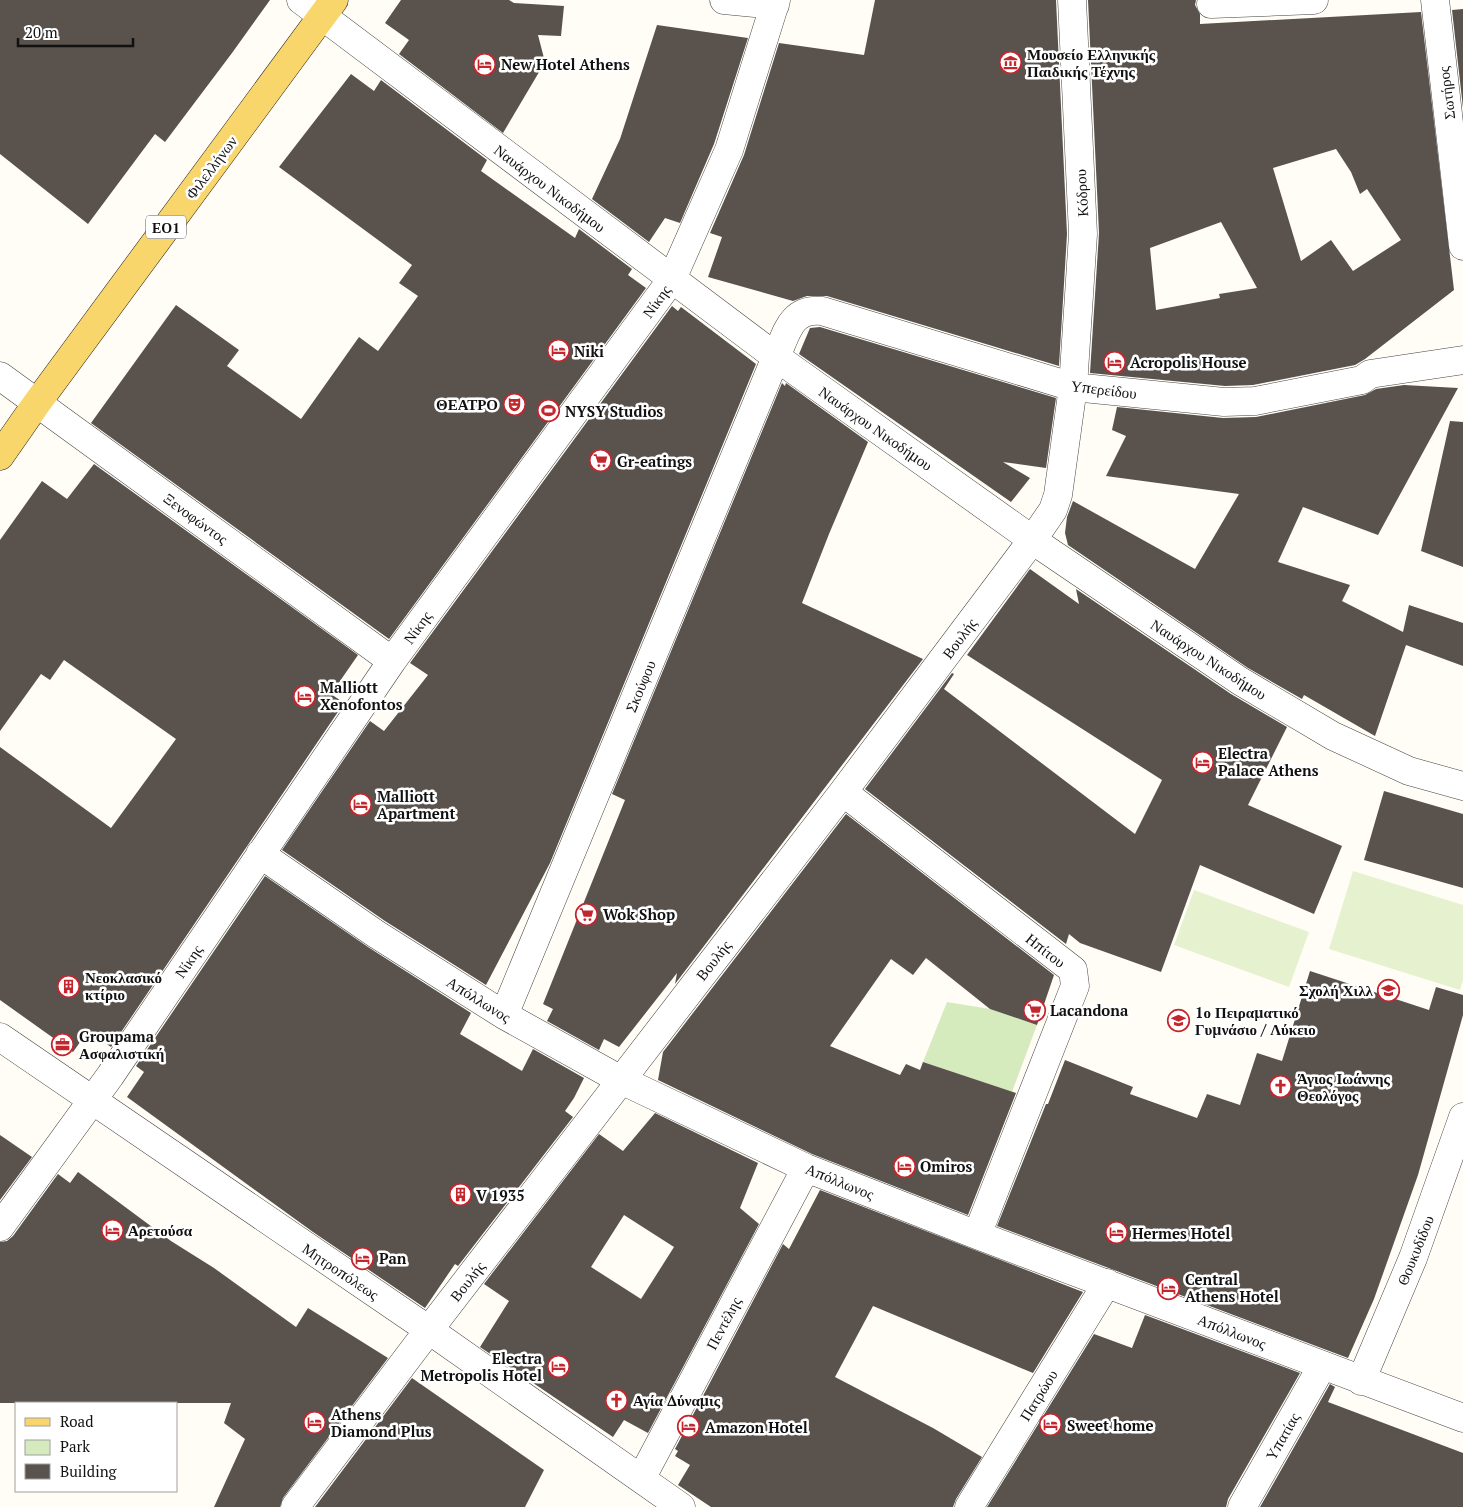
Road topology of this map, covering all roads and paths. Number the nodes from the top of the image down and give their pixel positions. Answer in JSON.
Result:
{"nodes":[{"id":1,"x":301,"y":0,"type":"edge"},
{"id":2,"x":724,"y":0,"type":"edge"},
{"id":3,"x":1072,"y":0,"type":"edge"},
{"id":4,"x":1314,"y":0,"type":"edge"},
{"id":5,"x":1435,"y":0,"type":"edge"},
{"id":6,"x":776,"y":3,"type":"edge"},
{"id":7,"x":1211,"y":4,"type":"dead end"},
{"id":8,"x":328,"y":8,"type":"edge"},
{"id":9,"x":1463,"y":246,"type":"edge"},
{"id":10,"x":672,"y":279,"type":"junction"},
{"id":11,"x":776,"y":358,"type":"junction"},
{"id":12,"x":1463,"y":360,"type":"edge"},
{"id":13,"x":0,"y":376,"type":"edge"},
{"id":14,"x":1073,"y":387,"type":"junction"},
{"id":15,"x":37,"y":403,"type":"junction"},
{"id":16,"x":0,"y":456,"type":"edge"},
{"id":17,"x":1033,"y":539,"type":"junction"},
{"id":18,"x":392,"y":661,"type":"junction"},
{"id":19,"x":1463,"y":786,"type":"edge"},
{"id":20,"x":843,"y":792,"type":"junction"},
{"id":21,"x":260,"y":854,"type":"junction"},
{"id":22,"x":504,"y":1015,"type":"junction"},
{"id":23,"x":0,"y":1037,"type":"edge"},
{"id":24,"x":621,"y":1080,"type":"junction"},
{"id":25,"x":90,"y":1100,"type":"junction"},
{"id":26,"x":1463,"y":1117,"type":"edge"},
{"id":27,"x":806,"y":1168,"type":"junction"},
{"id":28,"x":0,"y":1227,"type":"edge"},
{"id":29,"x":977,"y":1235,"type":"junction"},
{"id":30,"x":1107,"y":1283,"type":"junction"},
{"id":31,"x":429,"y":1330,"type":"junction"},
{"id":32,"x":1322,"y":1366,"type":"junction"},
{"id":33,"x":1361,"y":1381,"type":"junction"},
{"id":34,"x":1463,"y":1418,"type":"edge"},
{"id":35,"x":659,"y":1497,"type":"edge"},
{"id":36,"x":296,"y":1507,"type":"edge"},
{"id":37,"x":969,"y":1507,"type":"edge"},
{"id":38,"x":1242,"y":1507,"type":"edge"}],
"edges":[{"from":1,"to":8,"type":"street","name":"Ναυάρχου Νικοδήμου"},
{"from":2,"to":6,"type":"street"},
{"from":3,"to":14,"type":"street","name":"Κόδρου"},
{"from":4,"to":7,"type":"street"},
{"from":5,"to":9,"type":"street","name":"Σωτήρος"},
{"from":6,"to":10,"type":"street","name":"Νίκης"},
{"from":8,"to":10,"type":"street","name":"Ναυάρχου Νικοδήμου"},
{"from":8,"to":15,"type":"main road","name":"Φιλελλήνων","number":"ΕΟ1"},
{"from":10,"to":11,"type":"street","name":"Ναυάρχου Νικοδήμου"},
{"from":10,"to":18,"type":"street","name":"Νίκης"},
{"from":11,"to":14,"type":"street","name":"Υπερείδου"},
{"from":11,"to":17,"type":"street","name":"Ναυάρχου Νικοδήμου"},
{"from":11,"to":22,"type":"street","name":"Σκούφου"},
{"from":12,"to":14,"type":"street","name":"Υπερείδου"},
{"from":13,"to":15,"type":"street","name":"Ξενοφώντος"},
{"from":14,"to":17,"type":"street","name":"Βουλής"},
{"from":15,"to":16,"type":"main road","name":"Φιλελλήνων","number":"ΕΟ1"},
{"from":15,"to":18,"type":"street","name":"Ξενοφώντος"},
{"from":17,"to":19,"type":"street","name":"Ναυάρχου Νικοδήμου"},
{"from":17,"to":20,"type":"street","name":"Βουλής"},
{"from":18,"to":21,"type":"street","name":"Νίκης"},
{"from":20,"to":24,"type":"street","name":"Βουλής"},
{"from":20,"to":29,"type":"street","name":"Ηπίτου"},
{"from":21,"to":22,"type":"street","name":"Απόλλωνος"},
{"from":21,"to":25,"type":"street","name":"Νίκης"},
{"from":22,"to":24,"type":"street","name":"Απόλλωνος"},
{"from":23,"to":25,"type":"street","name":"Μητροπόλεως"},
{"from":24,"to":27,"type":"street","name":"Απόλλωνος"},
{"from":24,"to":31,"type":"street","name":"Βουλής"},
{"from":25,"to":28,"type":"street","name":"Νίκης"},
{"from":25,"to":31,"type":"street","name":"Μητροπόλεως"},
{"from":26,"to":33,"type":"street","name":"Θουκυδίδου"},
{"from":27,"to":29,"type":"street","name":"Απόλλωνος"},
{"from":27,"to":35,"type":"street","name":"Πεντέλης"},
{"from":29,"to":30,"type":"street","name":"Απόλλωνος"},
{"from":30,"to":32,"type":"street","name":"Απόλλωνος"},
{"from":30,"to":37,"type":"street","name":"Πατρώου"},
{"from":31,"to":35,"type":"street","name":"Μητροπόλεως"},
{"from":31,"to":36,"type":"street","name":"Βουλής"},
{"from":32,"to":33,"type":"street","name":"Απόλλωνος"},
{"from":32,"to":38,"type":"street","name":"Υπατίας"},
{"from":33,"to":34,"type":"street","name":"Απόλλωνος"}]}
